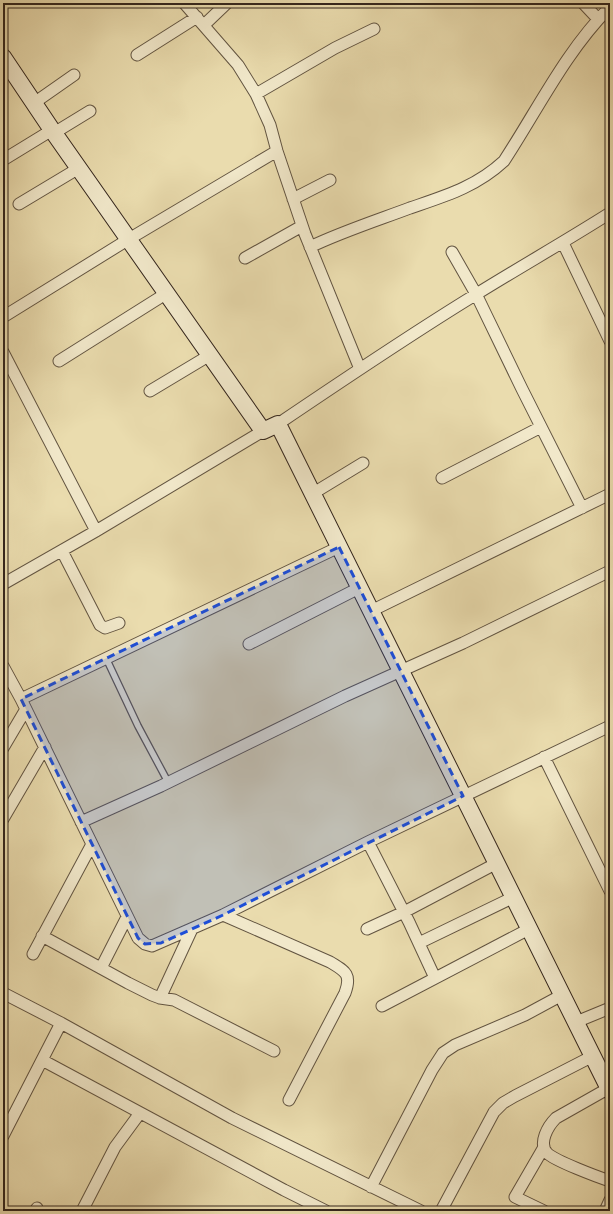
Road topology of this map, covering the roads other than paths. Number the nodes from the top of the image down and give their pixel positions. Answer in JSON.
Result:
{"nodes":[{"id":1,"x":184,"y":3,"type":"edge"},
{"id":2,"x":227,"y":3,"type":"edge"},
{"id":3,"x":583,"y":3,"type":"edge"},
{"id":4,"x":610,"y":7,"type":"edge"},
{"id":5,"x":598,"y":19,"type":"junction"},
{"id":6,"x":201,"y":21,"type":"junction"},
{"id":7,"x":374,"y":29,"type":"dead end"},
{"id":8,"x":137,"y":55,"type":"dead end"},
{"id":9,"x":3,"y":57,"type":"edge"},
{"id":10,"x":74,"y":75,"type":"dead end"},
{"id":11,"x":256,"y":94,"type":"junction"},
{"id":12,"x":34,"y":103,"type":"junction"},
{"id":13,"x":90,"y":112,"type":"dead end"},
{"id":14,"x":53,"y":132,"type":"junction"},
{"id":15,"x":277,"y":151,"type":"junction"},
{"id":16,"x":3,"y":160,"type":"edge"},
{"id":17,"x":79,"y":168,"type":"junction"},
{"id":18,"x":330,"y":180,"type":"dead end"},
{"id":19,"x":293,"y":199,"type":"junction"},
{"id":20,"x":19,"y":204,"type":"dead end"},
{"id":21,"x":610,"y":213,"type":"edge"},
{"id":22,"x":302,"y":226,"type":"junction"},
{"id":23,"x":129,"y":239,"type":"junction"},
{"id":24,"x":563,"y":243,"type":"junction"},
{"id":25,"x":310,"y":247,"type":"junction"},
{"id":26,"x":452,"y":252,"type":"dead end"},
{"id":27,"x":244,"y":258,"type":"dead end"},
{"id":28,"x":167,"y":294,"type":"junction"},
{"id":29,"x":476,"y":294,"type":"junction"},
{"id":30,"x":3,"y":317,"type":"edge"},
{"id":31,"x":610,"y":341,"type":"edge"},
{"id":32,"x":3,"y":352,"type":"edge"},
{"id":33,"x":210,"y":355,"type":"junction"},
{"id":34,"x":59,"y":361,"type":"dead end"},
{"id":35,"x":360,"y":369,"type":"junction"},
{"id":36,"x":150,"y":391,"type":"dead end"},
{"id":37,"x":541,"y":427,"type":"junction"},
{"id":38,"x":271,"y":428,"type":"junction"},
{"id":39,"x":362,"y":463,"type":"dead end"},
{"id":40,"x":442,"y":478,"type":"dead end"},
{"id":41,"x":312,"y":494,"type":"junction"},
{"id":42,"x":610,"y":494,"type":"edge"},
{"id":43,"x":582,"y":508,"type":"junction"},
{"id":44,"x":96,"y":531,"type":"junction"},
{"id":45,"x":339,"y":547,"type":"junction"},
{"id":46,"x":62,"y":550,"type":"junction"},
{"id":47,"x":610,"y":571,"type":"edge"},
{"id":48,"x":3,"y":584,"type":"edge"},
{"id":49,"x":360,"y":588,"type":"junction"},
{"id":50,"x":371,"y":611,"type":"junction"},
{"id":51,"x":119,"y":623,"type":"dead end"},
{"id":52,"x":249,"y":644,"type":"dead end"},
{"id":53,"x":106,"y":658,"type":"junction"},
{"id":54,"x":3,"y":666,"type":"edge"},
{"id":55,"x":401,"y":672,"type":"junction"},
{"id":56,"x":21,"y":699,"type":"junction"},
{"id":57,"x":26,"y":709,"type":"junction"},
{"id":58,"x":610,"y":726,"type":"edge"},
{"id":59,"x":45,"y":747,"type":"junction"},
{"id":60,"x":3,"y":748,"type":"edge"},
{"id":61,"x":544,"y":757,"type":"junction"},
{"id":62,"x":168,"y":782,"type":"junction"},
{"id":63,"x":463,"y":796,"type":"junction"},
{"id":64,"x":6,"y":803,"type":"edge"},
{"id":65,"x":3,"y":819,"type":"edge"},
{"id":66,"x":81,"y":822,"type":"junction"},
{"id":67,"x":368,"y":842,"type":"junction"},
{"id":68,"x":92,"y":844,"type":"junction"},
{"id":69,"x":496,"y":863,"type":"junction"},
{"id":70,"x":610,"y":891,"type":"edge"},
{"id":71,"x":514,"y":897,"type":"junction"},
{"id":72,"x":404,"y":912,"type":"junction"},
{"id":73,"x":223,"y":915,"type":"junction"},
{"id":74,"x":127,"y":917,"type":"junction"},
{"id":75,"x":192,"y":929,"type":"junction"},
{"id":76,"x":367,"y":929,"type":"dead end"},
{"id":77,"x":529,"y":929,"type":"junction"},
{"id":78,"x":42,"y":936,"type":"junction"},
{"id":79,"x":419,"y":944,"type":"junction"},
{"id":80,"x":33,"y":954,"type":"dead end"},
{"id":81,"x":101,"y":968,"type":"junction"},
{"id":82,"x":435,"y":978,"type":"junction"},
{"id":83,"x":3,"y":993,"type":"edge"},
{"id":84,"x":562,"y":995,"type":"junction"},
{"id":85,"x":160,"y":998,"type":"junction"},
{"id":86,"x":382,"y":1006,"type":"dead end"},
{"id":87,"x":610,"y":1008,"type":"edge"},
{"id":88,"x":576,"y":1022,"type":"junction"},
{"id":89,"x":61,"y":1023,"type":"junction"},
{"id":90,"x":274,"y":1051,"type":"dead end"},
{"id":91,"x":593,"y":1056,"type":"junction"},
{"id":92,"x":42,"y":1060,"type":"junction"},
{"id":93,"x":609,"y":1089,"type":"edge"},
{"id":94,"x":289,"y":1100,"type":"dead end"},
{"id":95,"x":140,"y":1113,"type":"junction"},
{"id":96,"x":3,"y":1136,"type":"edge"},
{"id":97,"x":544,"y":1147,"type":"junction"},
{"id":98,"x":610,"y":1181,"type":"edge"},
{"id":99,"x":371,"y":1187,"type":"junction"},
{"id":100,"x":610,"y":1200,"type":"edge"},
{"id":101,"x":82,"y":1211,"type":"edge"},
{"id":102,"x":326,"y":1211,"type":"edge"},
{"id":103,"x":420,"y":1211,"type":"edge"},
{"id":104,"x":441,"y":1211,"type":"edge"},
{"id":105,"x":544,"y":1211,"type":"edge"},
{"id":106,"x":605,"y":1211,"type":"edge"}],
"edges":[{"from":1,"to":6,"type":"street"},
{"from":2,"to":6,"type":"street"},
{"from":3,"to":5,"type":"street"},
{"from":4,"to":5,"type":"street"},
{"from":5,"to":25,"type":"street"},
{"from":6,"to":8,"type":"street"},
{"from":6,"to":11,"type":"street"},
{"from":7,"to":11,"type":"street"},
{"from":9,"to":12,"type":"street"},
{"from":10,"to":12,"type":"street"},
{"from":11,"to":15,"type":"street"},
{"from":12,"to":14,"type":"street"},
{"from":13,"to":14,"type":"street"},
{"from":14,"to":16,"type":"street"},
{"from":14,"to":17,"type":"street"},
{"from":15,"to":19,"type":"street"},
{"from":15,"to":23,"type":"street"},
{"from":17,"to":20,"type":"street"},
{"from":17,"to":23,"type":"street"},
{"from":18,"to":19,"type":"street"},
{"from":19,"to":22,"type":"street"},
{"from":21,"to":24,"type":"street"},
{"from":22,"to":25,"type":"street"},
{"from":22,"to":27,"type":"street"},
{"from":23,"to":28,"type":"street"},
{"from":23,"to":30,"type":"street"},
{"from":24,"to":29,"type":"street"},
{"from":24,"to":31,"type":"street"},
{"from":25,"to":35,"type":"street"},
{"from":26,"to":29,"type":"street"},
{"from":28,"to":33,"type":"street"},
{"from":28,"to":34,"type":"street"},
{"from":29,"to":35,"type":"street"},
{"from":29,"to":37,"type":"street"},
{"from":32,"to":44,"type":"street"},
{"from":33,"to":36,"type":"street"},
{"from":33,"to":38,"type":"street"},
{"from":35,"to":38,"type":"street"},
{"from":37,"to":40,"type":"street"},
{"from":37,"to":43,"type":"street"},
{"from":38,"to":41,"type":"street"},
{"from":38,"to":44,"type":"street"},
{"from":39,"to":41,"type":"street"},
{"from":41,"to":45,"type":"street"},
{"from":42,"to":43,"type":"street"},
{"from":43,"to":50,"type":"street"},
{"from":44,"to":46,"type":"street"},
{"from":45,"to":49,"type":"street"},
{"from":45,"to":53,"type":"street"},
{"from":46,"to":48,"type":"street"},
{"from":46,"to":51,"type":"street"},
{"from":47,"to":55,"type":"street"},
{"from":49,"to":50,"type":"street"},
{"from":49,"to":52,"type":"street"},
{"from":50,"to":55,"type":"street"},
{"from":53,"to":56,"type":"street"},
{"from":53,"to":62,"type":"lane"},
{"from":54,"to":56,"type":"street"},
{"from":55,"to":62,"type":"street"},
{"from":55,"to":63,"type":"street"},
{"from":56,"to":57,"type":"street"},
{"from":57,"to":59,"type":"street"},
{"from":57,"to":60,"type":"street"},
{"from":58,"to":61,"type":"street"},
{"from":59,"to":64,"type":"street"},
{"from":59,"to":66,"type":"street"},
{"from":61,"to":63,"type":"street"},
{"from":61,"to":70,"type":"street"},
{"from":62,"to":66,"type":"street"},
{"from":63,"to":67,"type":"street"},
{"from":63,"to":69,"type":"street"},
{"from":64,"to":65,"type":"street"},
{"from":66,"to":68,"type":"street"},
{"from":67,"to":72,"type":"street"},
{"from":67,"to":73,"type":"street"},
{"from":68,"to":74,"type":"street"},
{"from":68,"to":78,"type":"street"},
{"from":69,"to":71,"type":"street"},
{"from":69,"to":72,"type":"street"},
{"from":71,"to":77,"type":"street"},
{"from":71,"to":79,"type":"street"},
{"from":72,"to":76,"type":"street"},
{"from":72,"to":79,"type":"street"},
{"from":73,"to":75,"type":"street"},
{"from":73,"to":94,"type":"street"},
{"from":74,"to":75,"type":"street"},
{"from":74,"to":81,"type":"street"},
{"from":75,"to":85,"type":"street"},
{"from":77,"to":82,"type":"street"},
{"from":77,"to":84,"type":"street"},
{"from":78,"to":80,"type":"street"},
{"from":78,"to":81,"type":"street"},
{"from":79,"to":82,"type":"street"},
{"from":81,"to":85,"type":"street"},
{"from":82,"to":86,"type":"street"},
{"from":83,"to":89,"type":"street"},
{"from":84,"to":88,"type":"street"},
{"from":84,"to":99,"type":"street"},
{"from":85,"to":90,"type":"street"},
{"from":87,"to":88,"type":"street"},
{"from":88,"to":91,"type":"street"},
{"from":89,"to":92,"type":"street"},
{"from":89,"to":99,"type":"street"},
{"from":91,"to":93,"type":"street"},
{"from":91,"to":104,"type":"street"},
{"from":92,"to":95,"type":"street"},
{"from":92,"to":96,"type":"street"},
{"from":93,"to":97,"type":"street"},
{"from":95,"to":101,"type":"street"},
{"from":95,"to":102,"type":"street"},
{"from":97,"to":98,"type":"street"},
{"from":97,"to":105,"type":"street"},
{"from":99,"to":103,"type":"street"},
{"from":100,"to":106,"type":"street"}]}
